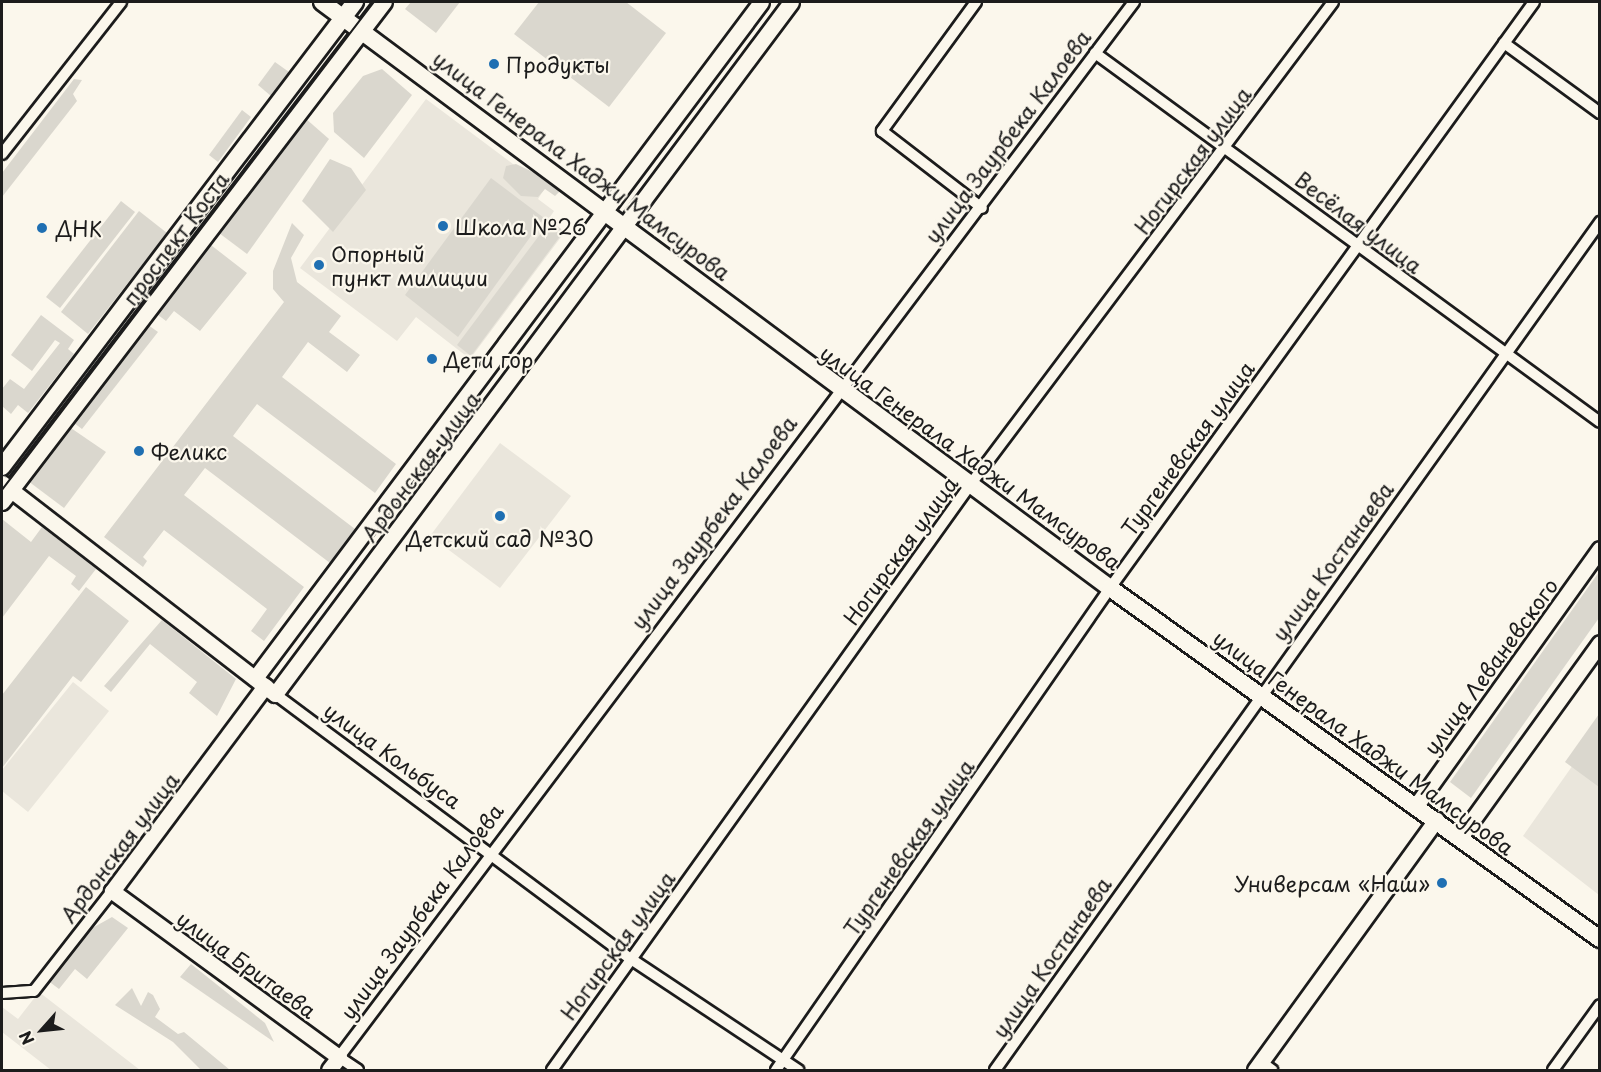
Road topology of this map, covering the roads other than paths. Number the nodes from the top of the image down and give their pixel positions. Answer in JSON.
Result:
{"nodes":[{"id":1,"x":121,"y":2,"type":"edge"},
{"id":2,"x":322,"y":2,"type":"edge"},
{"id":3,"x":355,"y":2,"type":"edge"},
{"id":4,"x":384,"y":2,"type":"edge"},
{"id":5,"x":760,"y":2,"type":"edge"},
{"id":6,"x":791,"y":2,"type":"edge"},
{"id":7,"x":976,"y":2,"type":"edge"},
{"id":8,"x":1134,"y":2,"type":"edge"},
{"id":9,"x":1333,"y":2,"type":"edge"},
{"id":10,"x":1534,"y":2,"type":"edge"},
{"id":11,"x":343,"y":17,"type":"junction"},
{"id":12,"x":363,"y":30,"type":"junction"},
{"id":13,"x":1504,"y":43,"type":"junction"},
{"id":14,"x":1095,"y":53,"type":"junction"},
{"id":15,"x":1599,"y":113,"type":"edge"},
{"id":16,"x":1227,"y":148,"type":"junction"},
{"id":17,"x":2,"y":154,"type":"edge"},
{"id":18,"x":982,"y":208,"type":"junction"},
{"id":19,"x":607,"y":212,"type":"junction"},
{"id":20,"x":1599,"y":222,"type":"edge"},
{"id":21,"x":626,"y":226,"type":"junction"},
{"id":22,"x":1358,"y":246,"type":"junction"},
{"id":23,"x":1505,"y":354,"type":"junction"},
{"id":24,"x":840,"y":389,"type":"junction"},
{"id":25,"x":1599,"y":422,"type":"edge"},
{"id":26,"x":2,"y":467,"type":"edge"},
{"id":27,"x":970,"y":485,"type":"junction"},
{"id":28,"x":5,"y":491,"type":"edge"},
{"id":29,"x":1599,"y":549,"type":"edge"},
{"id":30,"x":1110,"y":588,"type":"junction"},
{"id":31,"x":1599,"y":643,"type":"edge"},
{"id":32,"x":265,"y":686,"type":"junction"},
{"id":33,"x":1259,"y":695,"type":"junction"},
{"id":34,"x":1415,"y":807,"type":"junction"},
{"id":35,"x":1436,"y":820,"type":"junction"},
{"id":36,"x":1460,"y":837,"type":"junction"},
{"id":37,"x":489,"y":852,"type":"junction"},
{"id":38,"x":112,"y":891,"type":"junction"},
{"id":39,"x":1599,"y":939,"type":"edge"},
{"id":40,"x":632,"y":960,"type":"junction"},
{"id":41,"x":2,"y":993,"type":"edge"},
{"id":42,"x":1599,"y":1005,"type":"edge"},
{"id":43,"x":339,"y":1057,"type":"junction"},
{"id":44,"x":784,"y":1060,"type":"junction"},
{"id":45,"x":1262,"y":1068,"type":"edge"},
{"id":46,"x":329,"y":1071,"type":"edge"},
{"id":47,"x":358,"y":1071,"type":"edge"},
{"id":48,"x":552,"y":1071,"type":"edge"},
{"id":49,"x":776,"y":1071,"type":"edge"},
{"id":50,"x":798,"y":1071,"type":"edge"},
{"id":51,"x":995,"y":1071,"type":"edge"},
{"id":52,"x":1553,"y":1071,"type":"edge"}],
"edges":[{"from":1,"to":17,"type":"street"},
{"from":2,"to":11,"type":"main road","name":"улица Генерала Хаджи Мамсурова"},
{"from":3,"to":11,"type":"main road","name":"проспект Коста"},
{"from":4,"to":12,"type":"main road","name":"проспект Коста"},
{"from":5,"to":19,"type":"street","name":"Ардонская улица"},
{"from":6,"to":21,"type":"street","name":"Ардонская улица"},
{"from":7,"to":18,"type":"street"},
{"from":8,"to":14,"type":"street","name":"улица Заурбека Калоева"},
{"from":9,"to":16,"type":"street","name":"Ногирская улица"},
{"from":10,"to":13,"type":"street","name":"Тургеневская улица"},
{"from":11,"to":12,"type":"main road","name":"улица Генерала Хаджи Мамсурова"},
{"from":11,"to":26,"type":"main road","name":"проспект Коста"},
{"from":12,"to":19,"type":"main road","name":"улица Генерала Хаджи Мамсурова"},
{"from":12,"to":28,"type":"main road","name":"проспект Коста"},
{"from":13,"to":15,"type":"street"},
{"from":13,"to":22,"type":"street","name":"Тургеневская улица"},
{"from":14,"to":16,"type":"street","name":"Весёлая улица"},
{"from":14,"to":18,"type":"street","name":"улица Заурбека Калоева"},
{"from":16,"to":22,"type":"street","name":"Весёлая улица"},
{"from":16,"to":27,"type":"street","name":"Ногирская улица"},
{"from":18,"to":24,"type":"street","name":"улица Заурбека Калоева"},
{"from":19,"to":21,"type":"main road","name":"улица Генерала Хаджи Мамсурова"},
{"from":19,"to":32,"type":"street","name":"Ардонская улица"},
{"from":20,"to":23,"type":"street","name":"улица Костанаева"},
{"from":21,"to":24,"type":"main road","name":"улица Генерала Хаджи Мамсурова"},
{"from":21,"to":32,"type":"street","name":"Ардонская улица"},
{"from":22,"to":23,"type":"street","name":"Весёлая улица"},
{"from":22,"to":30,"type":"street","name":"Тургеневская улица"},
{"from":23,"to":25,"type":"street","name":"Весёлая улица"},
{"from":23,"to":33,"type":"street","name":"улица Костанаева"},
{"from":24,"to":27,"type":"main road","name":"улица Генерала Хаджи Мамсурова"},
{"from":24,"to":37,"type":"street","name":"улица Заурбека Калоева"},
{"from":27,"to":30,"type":"main road","name":"улица Генерала Хаджи Мамсурова"},
{"from":27,"to":40,"type":"street","name":"Ногирская улица"},
{"from":28,"to":32,"type":"street","name":"улица Кольбуса"},
{"from":29,"to":34,"type":"street","name":"улица Леваневского"},
{"from":30,"to":33,"type":"main road","name":"улица Генерала Хаджи Мамсурова"},
{"from":30,"to":44,"type":"street","name":"Тургеневская улица"},
{"from":31,"to":36,"type":"street"},
{"from":32,"to":37,"type":"street","name":"улица Кольбуса"},
{"from":32,"to":38,"type":"street","name":"Ардонская улица"},
{"from":33,"to":34,"type":"main road","name":"улица Генерала Хаджи Мамсурова"},
{"from":33,"to":51,"type":"street","name":"улица Костанаева"},
{"from":34,"to":35,"type":"main road","name":"улица Генерала Хаджи Мамсурова"},
{"from":35,"to":36,"type":"main road","name":"улица Генерала Хаджи Мамсурова"},
{"from":35,"to":45,"type":"street"},
{"from":36,"to":39,"type":"main road","name":"улица Генерала Хаджи Мамсурова"},
{"from":37,"to":40,"type":"street","name":"улица Кольбуса"},
{"from":37,"to":43,"type":"street","name":"улица Заурбека Калоева"},
{"from":38,"to":41,"type":"street","name":"Ардонская улица"},
{"from":38,"to":43,"type":"street","name":"улица Бритаева"},
{"from":40,"to":44,"type":"street","name":"улица Кольбуса"},
{"from":40,"to":48,"type":"street","name":"Ногирская улица"},
{"from":42,"to":52,"type":"street"},
{"from":43,"to":46,"type":"street","name":"улица Заурбека Калоева"},
{"from":43,"to":47,"type":"street","name":"улица Бритаева"},
{"from":44,"to":49,"type":"street","name":"Тургеневская улица"},
{"from":44,"to":50,"type":"street","name":"улица Кольбуса"}]}
